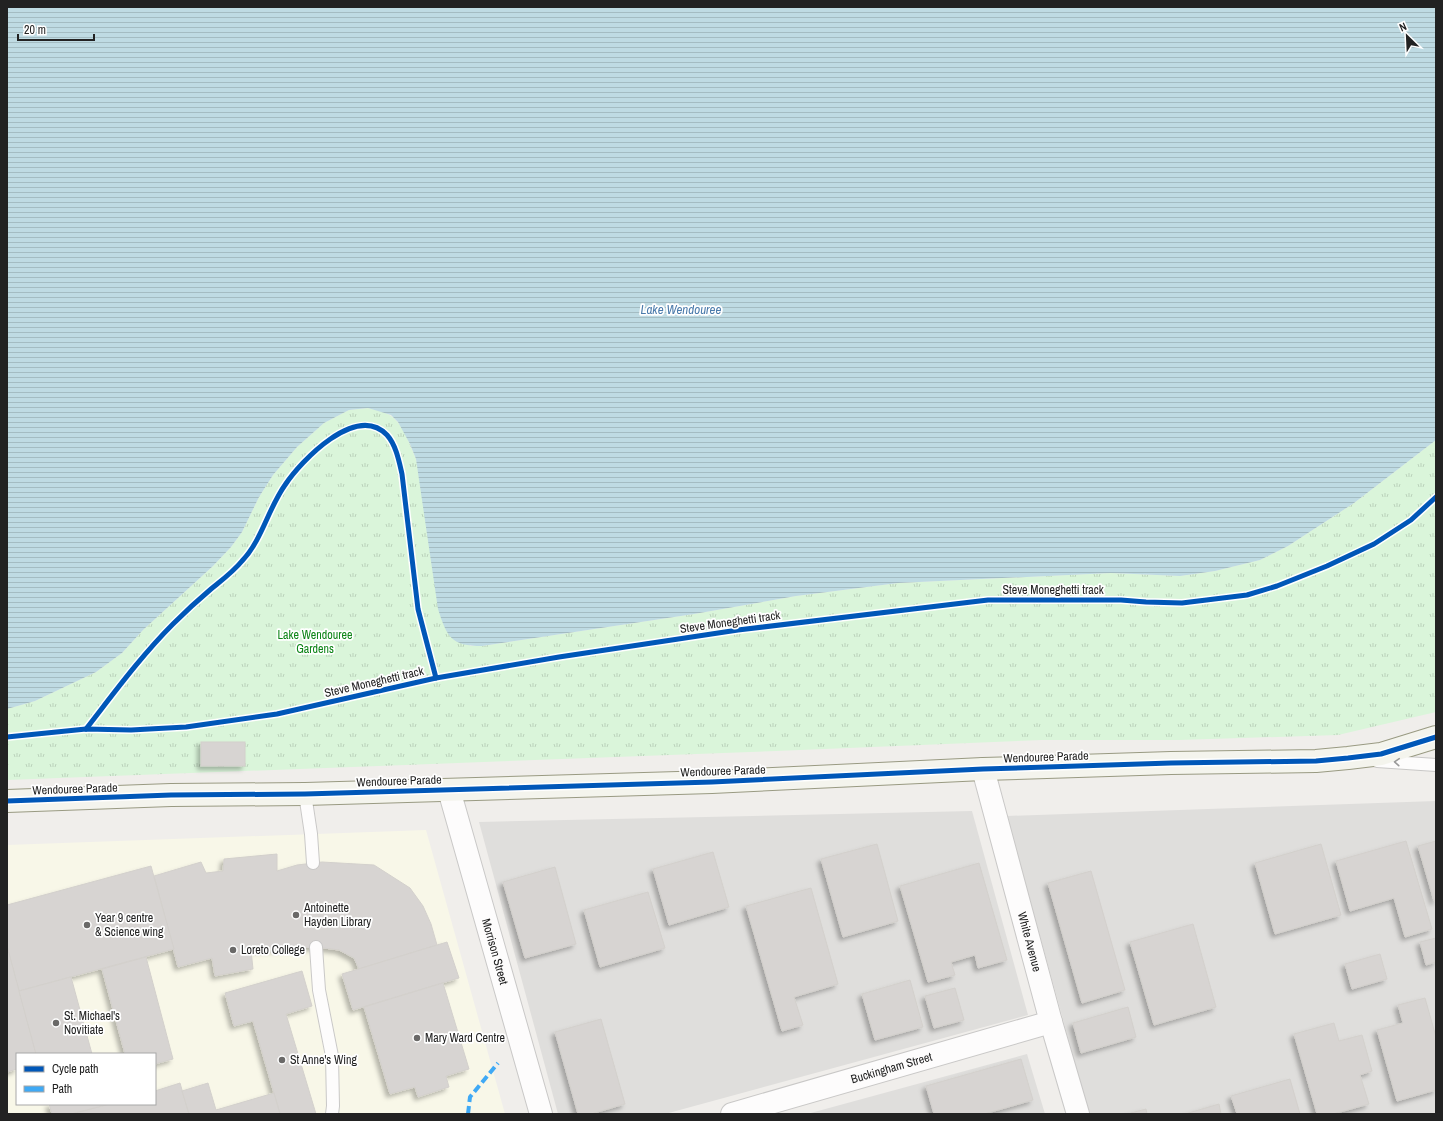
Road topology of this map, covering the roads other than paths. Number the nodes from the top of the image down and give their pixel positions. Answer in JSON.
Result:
{"nodes":[{"id":1,"x":1436,"y":736,"type":"edge"},
{"id":2,"x":1348,"y":758,"type":"junction"},
{"id":3,"x":1436,"y":765,"type":"edge"},
{"id":4,"x":983,"y":769,"type":"junction"},
{"id":5,"x":449,"y":790,"type":"junction"},
{"id":6,"x":305,"y":794,"type":"junction"},
{"id":7,"x":7,"y":801,"type":"edge"},
{"id":8,"x":313,"y":863,"type":"dead end"},
{"id":9,"x":316,"y":947,"type":"dead end"},
{"id":10,"x":1051,"y":1022,"type":"junction"},
{"id":11,"x":332,"y":1114,"type":"edge"},
{"id":12,"x":540,"y":1114,"type":"edge"},
{"id":13,"x":732,"y":1114,"type":"edge"},
{"id":14,"x":1078,"y":1114,"type":"edge"}],
"edges":[{"from":1,"to":2,"type":"street","name":"Wendouree Parade"},
{"from":3,"to":2,"type":"lane","one_way":true},
{"from":2,"to":4,"type":"street","name":"Wendouree Parade"},
{"from":4,"to":5,"type":"street","name":"Wendouree Parade"},
{"from":4,"to":10,"type":"street","name":"White Avenue"},
{"from":5,"to":6,"type":"street","name":"Wendouree Parade"},
{"from":5,"to":12,"type":"street","name":"Morrison Street"},
{"from":6,"to":7,"type":"street","name":"Wendouree Parade"},
{"from":6,"to":8,"type":"lane"},
{"from":9,"to":11,"type":"lane"},
{"from":10,"to":13,"type":"street","name":"Buckingham Street"},
{"from":10,"to":14,"type":"street","name":"White Avenue"}]}
